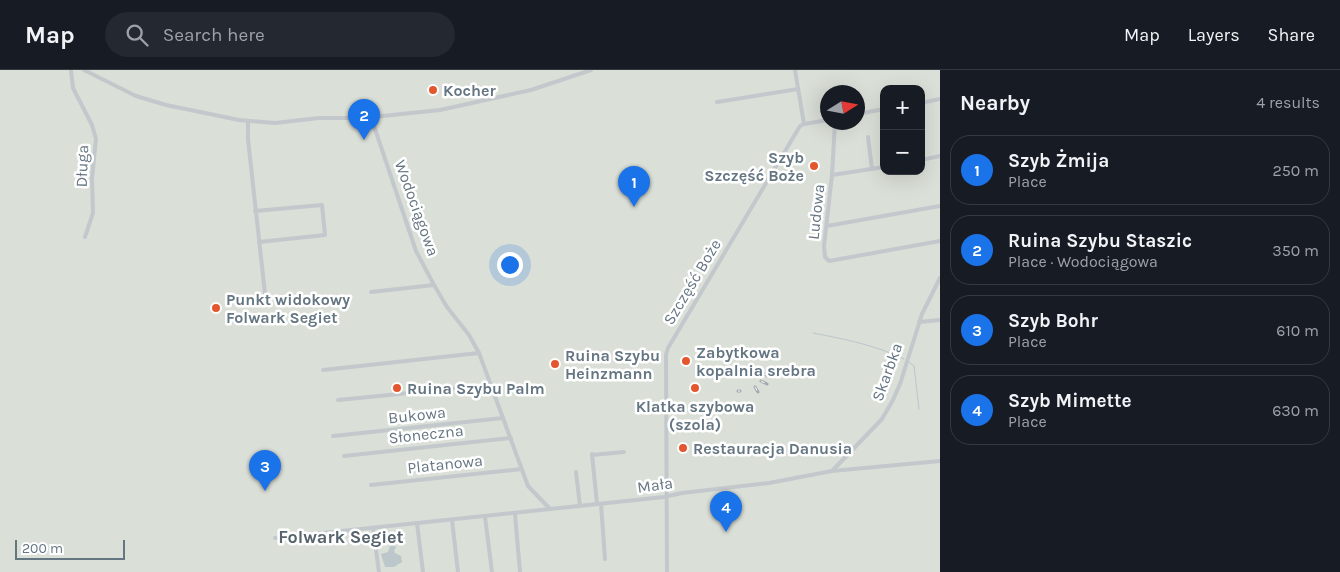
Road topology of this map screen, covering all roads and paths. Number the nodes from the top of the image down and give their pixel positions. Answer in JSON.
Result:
{"nodes":[{"id":1,"x":71,"y":70,"type":"edge"},
{"id":2,"x":84,"y":70,"type":"edge"},
{"id":3,"x":591,"y":70,"type":"edge"},
{"id":4,"x":795,"y":70,"type":"edge"},
{"id":5,"x":798,"y":89,"type":"junction"},
{"id":6,"x":940,"y":99,"type":"edge"},
{"id":7,"x":717,"y":102,"type":"dead end"},
{"id":8,"x":925,"y":102,"type":"edge"},
{"id":9,"x":880,"y":110,"type":"edge"},
{"id":10,"x":865,"y":113,"type":"edge"},
{"id":11,"x":371,"y":117,"type":"junction"},
{"id":12,"x":248,"y":121,"type":"junction"},
{"id":13,"x":820,"y":121,"type":"edge"},
{"id":14,"x":804,"y":124,"type":"junction"},
{"id":15,"x":835,"y":130,"type":"edge"},
{"id":16,"x":868,"y":137,"type":"dead end"},
{"id":17,"x":940,"y":156,"type":"edge"},
{"id":18,"x":925,"y":159,"type":"edge"},
{"id":19,"x":880,"y":168,"type":"edge"},
{"id":20,"x":872,"y":169,"type":"junction"},
{"id":21,"x":832,"y":175,"type":"junction"},
{"id":22,"x":940,"y":206,"type":"edge"},
{"id":23,"x":256,"y":211,"type":"junction"},
{"id":24,"x":827,"y":226,"type":"junction"},
{"id":25,"x":85,"y":237,"type":"dead end"},
{"id":26,"x":940,"y":241,"type":"edge"},
{"id":27,"x":259,"y":242,"type":"junction"},
{"id":28,"x":940,"y":278,"type":"edge"},
{"id":29,"x":434,"y":285,"type":"junction"},
{"id":30,"x":371,"y":292,"type":"dead end"},
{"id":31,"x":266,"y":302,"type":"dead end"},
{"id":32,"x":940,"y":320,"type":"edge"},
{"id":33,"x":919,"y":322,"type":"junction"},
{"id":34,"x":479,"y":353,"type":"junction"},
{"id":35,"x":324,"y":370,"type":"dead end"},
{"id":36,"x":491,"y":385,"type":"junction"},
{"id":37,"x":338,"y":400,"type":"dead end"},
{"id":38,"x":503,"y":418,"type":"junction"},
{"id":39,"x":333,"y":436,"type":"dead end"},
{"id":40,"x":511,"y":438,"type":"junction"},
{"id":41,"x":624,"y":452,"type":"dead end"},
{"id":42,"x":344,"y":456,"type":"dead end"},
{"id":43,"x":940,"y":461,"type":"edge"},
{"id":44,"x":521,"y":468,"type":"junction"},
{"id":45,"x":576,"y":472,"type":"dead end"},
{"id":46,"x":832,"y":472,"type":"junction"},
{"id":47,"x":371,"y":485,"type":"dead end"},
{"id":48,"x":667,"y":496,"type":"junction"},
{"id":49,"x":599,"y":504,"type":"junction"},
{"id":50,"x":580,"y":506,"type":"junction"},
{"id":51,"x":550,"y":509,"type":"junction"},
{"id":52,"x":515,"y":514,"type":"junction"},
{"id":53,"x":485,"y":517,"type":"junction"},
{"id":54,"x":452,"y":520,"type":"junction"},
{"id":55,"x":418,"y":523,"type":"junction"},
{"id":56,"x":373,"y":528,"type":"junction"},
{"id":57,"x":275,"y":538,"type":"dead end"},
{"id":58,"x":605,"y":559,"type":"dead end"},
{"id":59,"x":378,"y":572,"type":"edge"},
{"id":60,"x":423,"y":572,"type":"edge"},
{"id":61,"x":458,"y":572,"type":"edge"},
{"id":62,"x":492,"y":572,"type":"edge"},
{"id":63,"x":520,"y":572,"type":"edge"},
{"id":64,"x":668,"y":572,"type":"edge"}],
"edges":[{"from":1,"to":25,"type":"street","name":"Długa"},
{"from":2,"to":12,"type":"street"},
{"from":3,"to":11,"type":"street"},
{"from":4,"to":5,"type":"street"},
{"from":5,"to":7,"type":"street"},
{"from":5,"to":14,"type":"street"},
{"from":6,"to":8,"type":"street"},
{"from":9,"to":10,"type":"street"},
{"from":11,"to":12,"type":"street"},
{"from":11,"to":29,"type":"street","name":"Wodociągowa"},
{"from":12,"to":23,"type":"street"},
{"from":13,"to":14,"type":"street"},
{"from":14,"to":48,"type":"street","name":"Szczęść Boże"},
{"from":15,"to":21,"type":"street","name":"Ludowa"},
{"from":16,"to":20,"type":"street"},
{"from":17,"to":18,"type":"street"},
{"from":19,"to":20,"type":"street"},
{"from":20,"to":21,"type":"street"},
{"from":21,"to":24,"type":"street","name":"Ludowa"},
{"from":22,"to":24,"type":"street"},
{"from":23,"to":27,"type":"street"},
{"from":23,"to":27,"type":"street"},
{"from":24,"to":26,"type":"street","name":"Ludowa"},
{"from":27,"to":31,"type":"street"},
{"from":28,"to":33,"type":"street","name":"Skarbka"},
{"from":29,"to":30,"type":"street"},
{"from":29,"to":34,"type":"street","name":"Wodociągowa"},
{"from":32,"to":33,"type":"street"},
{"from":33,"to":46,"type":"street","name":"Skarbka"},
{"from":34,"to":35,"type":"street"},
{"from":34,"to":36,"type":"street","name":"Wodociągowa"},
{"from":36,"to":37,"type":"street"},
{"from":36,"to":38,"type":"street","name":"Wodociągowa"},
{"from":38,"to":39,"type":"street","name":"Bukowa"},
{"from":38,"to":40,"type":"street","name":"Wodociągowa"},
{"from":40,"to":42,"type":"street","name":"Słoneczna"},
{"from":40,"to":44,"type":"street","name":"Wodociągowa"},
{"from":41,"to":49,"type":"street"},
{"from":43,"to":46,"type":"street","name":"Mała"},
{"from":44,"to":47,"type":"street","name":"Platanowa"},
{"from":44,"to":51,"type":"street","name":"Wodociągowa"},
{"from":45,"to":50,"type":"street"},
{"from":46,"to":48,"type":"street","name":"Mała"},
{"from":48,"to":49,"type":"street","name":"Mała"},
{"from":48,"to":64,"type":"street","name":"Szczęść Boże"},
{"from":49,"to":50,"type":"street","name":"Mała"},
{"from":49,"to":58,"type":"street"},
{"from":50,"to":51,"type":"street","name":"Mała"},
{"from":51,"to":52,"type":"street","name":"Mała"},
{"from":52,"to":53,"type":"street","name":"Mała"},
{"from":52,"to":63,"type":"street"},
{"from":53,"to":54,"type":"street","name":"Mała"},
{"from":53,"to":62,"type":"street"},
{"from":54,"to":55,"type":"street","name":"Mała"},
{"from":54,"to":61,"type":"street"},
{"from":55,"to":56,"type":"street","name":"Mała"},
{"from":55,"to":60,"type":"street"},
{"from":56,"to":57,"type":"street","name":"Mała"},
{"from":56,"to":59,"type":"street"}]}
